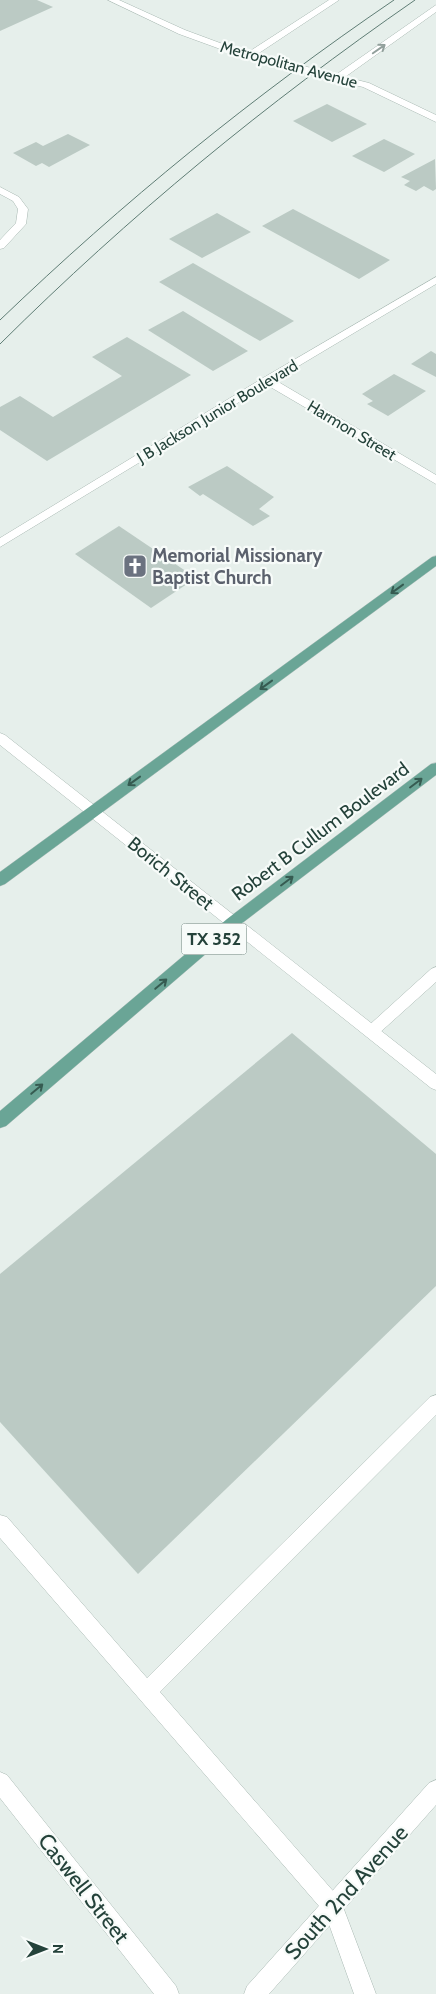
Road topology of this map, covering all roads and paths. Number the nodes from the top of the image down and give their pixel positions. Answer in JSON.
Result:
{"nodes":[{"id":1,"x":112,"y":0,"type":"edge"},
{"id":2,"x":335,"y":0,"type":"edge"},
{"id":3,"x":436,"y":8,"type":"edge"},
{"id":4,"x":248,"y":56,"type":"junction"},
{"id":5,"x":339,"y":77,"type":"junction"},
{"id":6,"x":436,"y":119,"type":"edge"},
{"id":7,"x":0,"y":190,"type":"edge"},
{"id":8,"x":0,"y":246,"type":"edge"},
{"id":9,"x":436,"y":280,"type":"edge"},
{"id":10,"x":267,"y":380,"type":"junction"},
{"id":11,"x":436,"y":480,"type":"edge"},
{"id":12,"x":0,"y":543,"type":"edge"},
{"id":13,"x":436,"y":560,"type":"edge"},
{"id":14,"x":0,"y":738,"type":"edge"},
{"id":15,"x":436,"y":768,"type":"edge"},
{"id":16,"x":94,"y":810,"type":"junction"},
{"id":17,"x":0,"y":880,"type":"edge"},
{"id":18,"x":232,"y":923,"type":"junction"},
{"id":19,"x":436,"y":973,"type":"edge"},
{"id":20,"x":372,"y":1032,"type":"junction"},
{"id":21,"x":436,"y":1083,"type":"edge"},
{"id":22,"x":0,"y":1121,"type":"edge"},
{"id":23,"x":436,"y":1403,"type":"edge"},
{"id":24,"x":0,"y":1524,"type":"edge"},
{"id":25,"x":146,"y":1692,"type":"junction"},
{"id":26,"x":0,"y":1782,"type":"edge"},
{"id":27,"x":436,"y":1790,"type":"edge"},
{"id":28,"x":333,"y":1906,"type":"junction"},
{"id":29,"x":168,"y":1994,"type":"edge"},
{"id":30,"x":255,"y":1994,"type":"edge"},
{"id":31,"x":365,"y":1994,"type":"edge"}],
"edges":[{"from":1,"to":4,"type":"street","name":"Metropolitan Avenue"},
{"from":2,"to":4,"type":"street"},
{"from":5,"to":3,"type":"street","one_way":true},
{"from":4,"to":5,"type":"street","name":"Metropolitan Avenue"},
{"from":5,"to":6,"type":"street","name":"Metropolitan Avenue"},
{"from":7,"to":8,"type":"street"},
{"from":9,"to":10,"type":"street","name":"J B Jackson Junior Boulevard"},
{"from":10,"to":11,"type":"street","name":"Harmon Street"},
{"from":10,"to":12,"type":"street","name":"J B Jackson Junior Boulevard"},
{"from":13,"to":16,"type":"main road","one_way":true},
{"from":14,"to":16,"type":"street","name":"Borich Street"},
{"from":18,"to":15,"type":"main road","name":"Robert B Cullum Boulevard","number":"TX 352","one_way":true},
{"from":16,"to":17,"type":"main road"},
{"from":16,"to":18,"type":"street","name":"Borich Street"},
{"from":18,"to":20,"type":"street","name":"Borich Street"},
{"from":22,"to":18,"type":"main road","name":"Robert B Cullum Boulevard","number":"TX 352","one_way":true},
{"from":19,"to":20,"type":"street"},
{"from":20,"to":21,"type":"street","name":"Borich Street"},
{"from":23,"to":25,"type":"street"},
{"from":24,"to":25,"type":"street"},
{"from":25,"to":28,"type":"street"},
{"from":26,"to":29,"type":"street","name":"Caswell Street"},
{"from":27,"to":28,"type":"street","name":"South 2nd Avenue"},
{"from":28,"to":30,"type":"street","name":"South 2nd Avenue"},
{"from":28,"to":31,"type":"street"}]}
